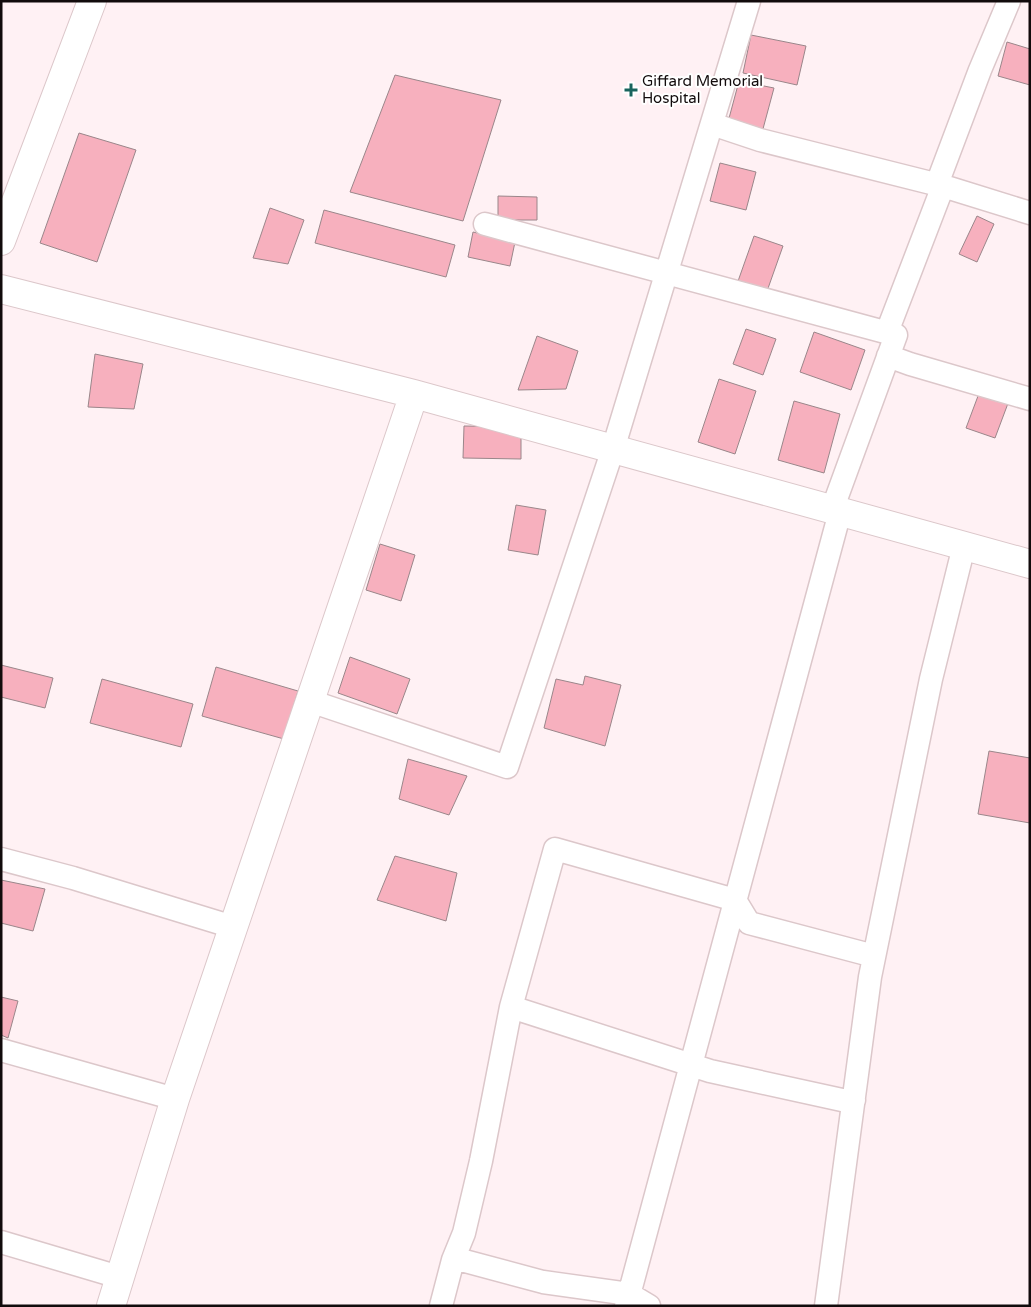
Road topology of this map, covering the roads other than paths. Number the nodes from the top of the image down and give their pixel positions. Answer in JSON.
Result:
{"nodes":[{"id":1,"x":92,"y":1,"type":"edge"},
{"id":2,"x":749,"y":1,"type":"edge"},
{"id":3,"x":1009,"y":1,"type":"edge"},
{"id":4,"x":712,"y":124,"type":"junction"},
{"id":5,"x":940,"y":185,"type":"junction"},
{"id":6,"x":1030,"y":213,"type":"edge"},
{"id":7,"x":484,"y":224,"type":"dead end"},
{"id":8,"x":1,"y":241,"type":"edge"},
{"id":9,"x":667,"y":272,"type":"junction"},
{"id":10,"x":1,"y":290,"type":"edge"},
{"id":11,"x":887,"y":332,"type":"junction"},
{"id":12,"x":888,"y":356,"type":"junction"},
{"id":13,"x":414,"y":394,"type":"junction"},
{"id":14,"x":1030,"y":399,"type":"edge"},
{"id":15,"x":613,"y":449,"type":"junction"},
{"id":16,"x":836,"y":511,"type":"junction"},
{"id":17,"x":964,"y":546,"type":"junction"},
{"id":18,"x":1030,"y":564,"type":"edge"},
{"id":19,"x":310,"y":701,"type":"junction"},
{"id":20,"x":1,"y":859,"type":"edge"},
{"id":21,"x":735,"y":900,"type":"junction"},
{"id":22,"x":233,"y":927,"type":"junction"},
{"id":23,"x":874,"y":956,"type":"junction"},
{"id":24,"x":511,"y":1007,"type":"junction"},
{"id":25,"x":1,"y":1050,"type":"edge"},
{"id":26,"x":690,"y":1064,"type":"junction"},
{"id":27,"x":175,"y":1099,"type":"junction"},
{"id":28,"x":854,"y":1100,"type":"junction"},
{"id":29,"x":1,"y":1242,"type":"edge"},
{"id":30,"x":452,"y":1260,"type":"junction"},
{"id":31,"x":119,"y":1277,"type":"junction"},
{"id":32,"x":627,"y":1300,"type":"edge"},
{"id":33,"x":110,"y":1306,"type":"edge"},
{"id":34,"x":441,"y":1306,"type":"edge"},
{"id":35,"x":649,"y":1306,"type":"edge"},
{"id":36,"x":826,"y":1306,"type":"edge"}],
"edges":[{"from":1,"to":8,"type":"street"},
{"from":2,"to":4,"type":"street"},
{"from":3,"to":5,"type":"street"},
{"from":4,"to":5,"type":"street"},
{"from":4,"to":9,"type":"street"},
{"from":5,"to":6,"type":"street"},
{"from":5,"to":11,"type":"street"},
{"from":7,"to":9,"type":"street"},
{"from":9,"to":11,"type":"street"},
{"from":9,"to":15,"type":"street"},
{"from":10,"to":13,"type":"street"},
{"from":11,"to":12,"type":"street"},
{"from":12,"to":14,"type":"street"},
{"from":12,"to":16,"type":"street"},
{"from":13,"to":15,"type":"street"},
{"from":13,"to":19,"type":"street"},
{"from":15,"to":16,"type":"street"},
{"from":15,"to":19,"type":"street"},
{"from":16,"to":17,"type":"street"},
{"from":16,"to":21,"type":"street"},
{"from":17,"to":18,"type":"street"},
{"from":17,"to":23,"type":"street"},
{"from":19,"to":22,"type":"street"},
{"from":20,"to":22,"type":"street"},
{"from":21,"to":23,"type":"street"},
{"from":21,"to":24,"type":"street"},
{"from":21,"to":26,"type":"street"},
{"from":22,"to":27,"type":"street"},
{"from":23,"to":28,"type":"street"},
{"from":24,"to":26,"type":"street"},
{"from":24,"to":30,"type":"street"},
{"from":25,"to":27,"type":"street"},
{"from":26,"to":28,"type":"street"},
{"from":26,"to":32,"type":"street"},
{"from":27,"to":31,"type":"street"},
{"from":28,"to":36,"type":"street"},
{"from":29,"to":31,"type":"street"},
{"from":30,"to":32,"type":"street"},
{"from":30,"to":34,"type":"street"},
{"from":31,"to":33,"type":"street"},
{"from":32,"to":35,"type":"street"}]}
